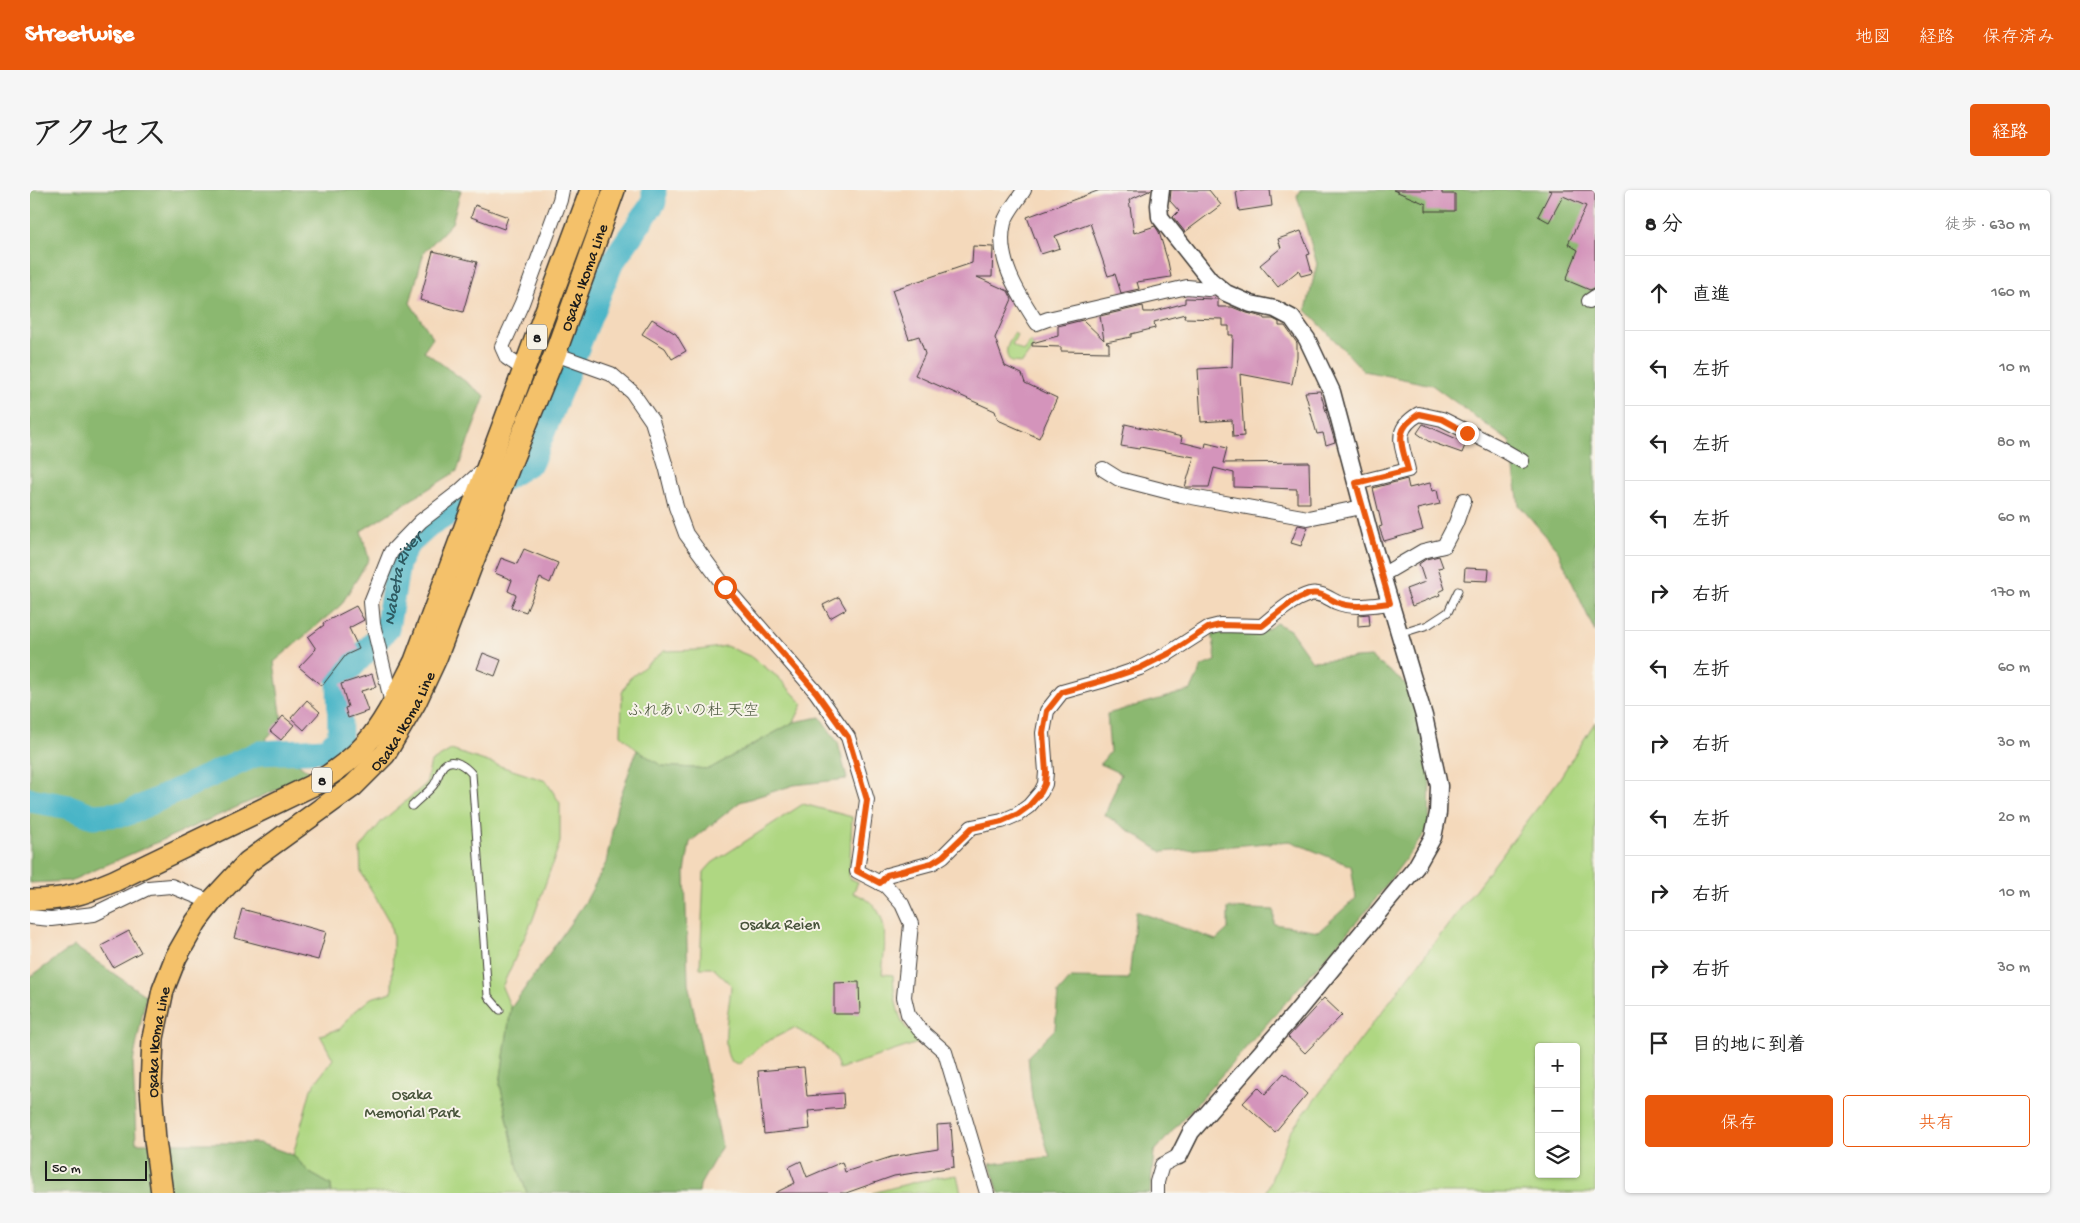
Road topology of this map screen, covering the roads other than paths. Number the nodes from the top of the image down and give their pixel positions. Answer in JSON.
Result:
{"nodes":[{"id":1,"x":562,"y":190,"type":"edge"},
{"id":2,"x":591,"y":190,"type":"edge"},
{"id":3,"x":614,"y":190,"type":"edge"},
{"id":4,"x":1024,"y":190,"type":"edge"},
{"id":5,"x":1161,"y":190,"type":"edge"},
{"id":6,"x":1217,"y":286,"type":"junction"},
{"id":7,"x":560,"y":356,"type":"junction"},
{"id":8,"x":525,"y":370,"type":"junction"},
{"id":9,"x":1522,"y":461,"type":"dead end"},
{"id":10,"x":1103,"y":469,"type":"dead end"},
{"id":11,"x":490,"y":479,"type":"junction"},
{"id":12,"x":1356,"y":483,"type":"junction"},
{"id":13,"x":1464,"y":500,"type":"dead end"},
{"id":14,"x":1362,"y":507,"type":"junction"},
{"id":15,"x":1382,"y":575,"type":"junction"},
{"id":16,"x":1458,"y":591,"type":"dead end"},
{"id":17,"x":1390,"y":603,"type":"junction"},
{"id":18,"x":1399,"y":634,"type":"junction"},
{"id":19,"x":392,"y":704,"type":"junction"},
{"id":20,"x":412,"y":806,"type":"dead end"},
{"id":21,"x":880,"y":883,"type":"junction"},
{"id":22,"x":30,"y":900,"type":"edge"},
{"id":23,"x":212,"y":902,"type":"junction"},
{"id":24,"x":30,"y":916,"type":"edge"},
{"id":25,"x":500,"y":1010,"type":"dead end"},
{"id":26,"x":1179,"y":1156,"type":"joint"},
{"id":27,"x":162,"y":1193,"type":"edge"},
{"id":28,"x":987,"y":1193,"type":"edge"},
{"id":29,"x":1157,"y":1193,"type":"edge"}],
"edges":[{"from":1,"to":8,"type":"street"},
{"from":2,"to":8,"type":"main road","name":"Osaka Ikoma Line","number":"8"},
{"from":3,"to":7,"type":"main road","name":"Osaka Ikoma Line","number":"8"},
{"from":4,"to":6,"type":"street"},
{"from":5,"to":6,"type":"street"},
{"from":6,"to":12,"type":"street"},
{"from":7,"to":11,"type":"main road","name":"Osaka Ikoma Line","number":"8"},
{"from":7,"to":21,"type":"street"},
{"from":8,"to":11,"type":"main road","name":"Osaka Ikoma Line","number":"8"},
{"from":9,"to":12,"type":"street"},
{"from":10,"to":14,"type":"street"},
{"from":11,"to":19,"type":"main road","name":"Osaka Ikoma Line","number":"8"},
{"from":11,"to":19,"type":"street"},
{"from":11,"to":23,"type":"main road","name":"Osaka Ikoma Line","number":"8"},
{"from":12,"to":14,"type":"street"},
{"from":13,"to":15,"type":"street"},
{"from":14,"to":15,"type":"street"},
{"from":15,"to":17,"type":"street"},
{"from":16,"to":18,"type":"lane"},
{"from":17,"to":18,"type":"street"},
{"from":17,"to":21,"type":"street"},
{"from":18,"to":26,"type":"street"},
{"from":19,"to":22,"type":"main road","name":"Osaka Ikoma Line","number":"8"},
{"from":20,"to":25,"type":"lane"},
{"from":21,"to":28,"type":"street"},
{"from":23,"to":24,"type":"street"},
{"from":23,"to":27,"type":"main road","name":"Osaka Ikoma Line","number":"8"},
{"from":26,"to":29,"type":"street"}]}
